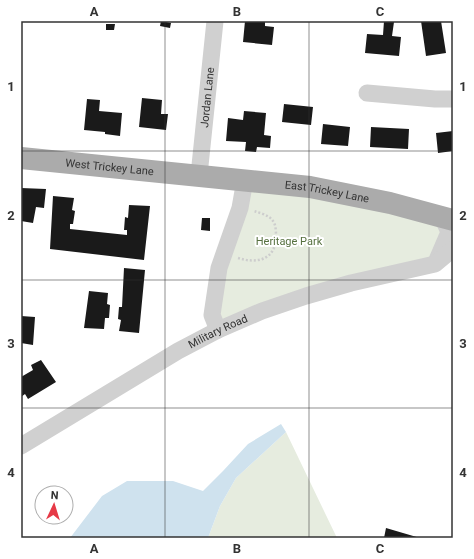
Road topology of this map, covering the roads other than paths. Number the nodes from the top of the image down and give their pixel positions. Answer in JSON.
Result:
{"nodes":[{"id":1,"x":214,"y":21,"type":"edge"},
{"id":2,"x":367,"y":93,"type":"dead end"},
{"id":3,"x":453,"y":99,"type":"edge"},
{"id":4,"x":21,"y":158,"type":"edge"},
{"id":5,"x":199,"y":175,"type":"junction"},
{"id":6,"x":245,"y":180,"type":"junction"},
{"id":7,"x":447,"y":218,"type":"edge"},
{"id":8,"x":453,"y":249,"type":"edge"},
{"id":9,"x":435,"y":264,"type":"junction"},
{"id":10,"x":218,"y":330,"type":"junction"},
{"id":11,"x":21,"y":446,"type":"edge"}],
"edges":[{"from":1,"to":5,"type":"street","name":"Jordan Lane"},
{"from":2,"to":3,"type":"street"},
{"from":4,"to":5,"type":"main road","name":"West Trickey Lane"},
{"from":5,"to":6,"type":"main road","name":"East Trickey Lane"},
{"from":6,"to":7,"type":"main road","name":"East Trickey Lane"},
{"from":6,"to":10,"type":"street"},
{"from":7,"to":9,"type":"street"},
{"from":8,"to":9,"type":"street","name":"Military Road"},
{"from":9,"to":10,"type":"street","name":"Military Road"},
{"from":10,"to":11,"type":"street","name":"Military Road"}]}
